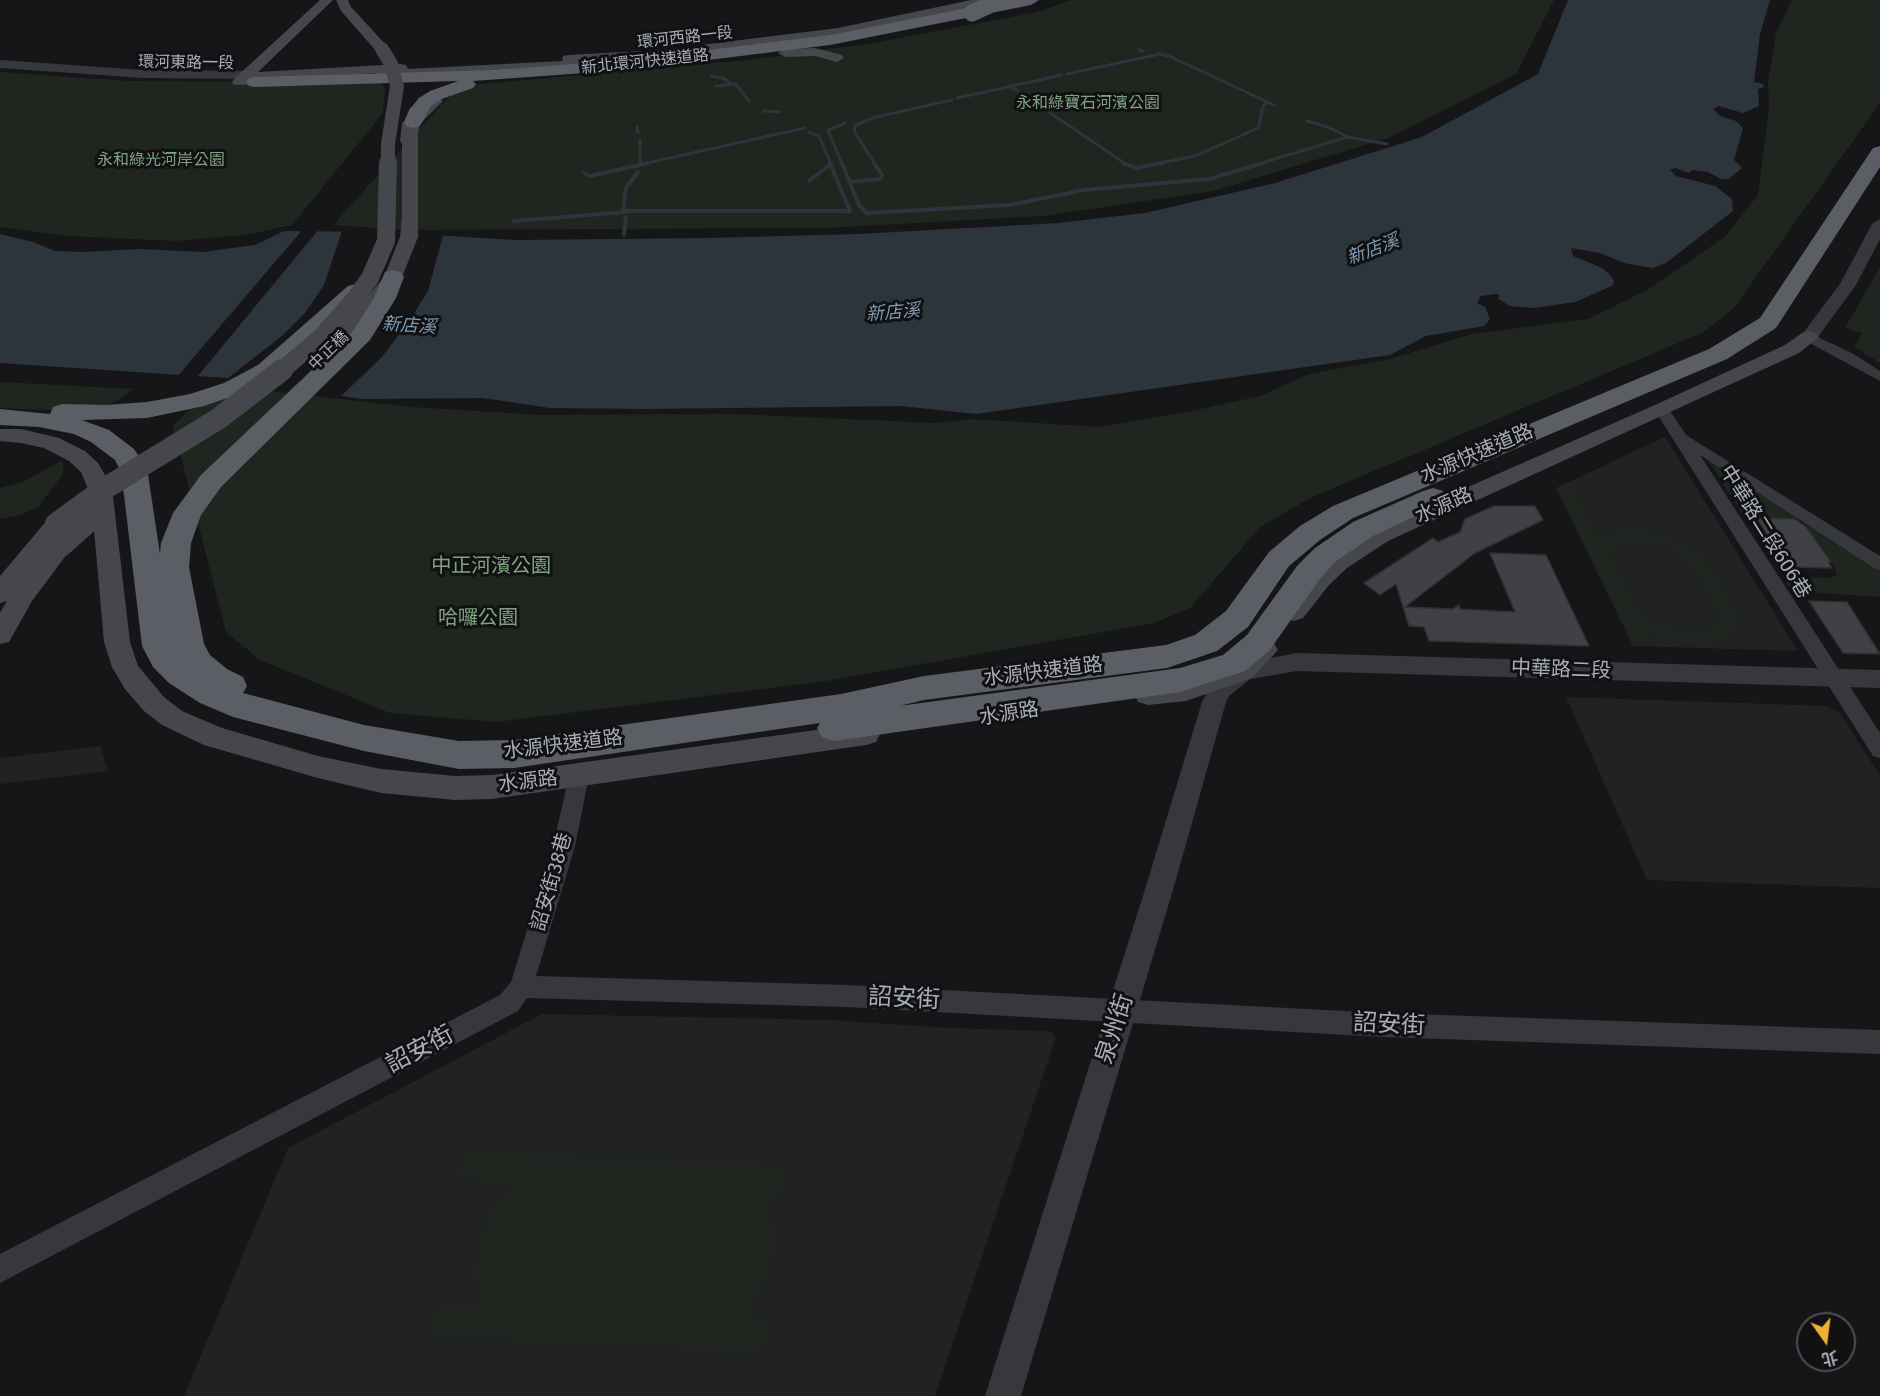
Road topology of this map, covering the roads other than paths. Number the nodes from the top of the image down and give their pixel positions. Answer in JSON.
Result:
{"nodes":[{"id":1,"x":1031,"y":0,"type":"edge"},
{"id":2,"x":1000,"y":1,"type":"edge"},
{"id":3,"x":322,"y":4,"type":"edge"},
{"id":4,"x":345,"y":5,"type":"edge"},
{"id":5,"x":972,"y":13,"type":"junction"},
{"id":6,"x":786,"y":47,"type":"junction"},
{"id":7,"x":406,"y":54,"type":"dead end"},
{"id":8,"x":837,"y":58,"type":"dead end"},
{"id":9,"x":0,"y":64,"type":"edge"},
{"id":10,"x":0,"y":72,"type":"edge"},
{"id":11,"x":371,"y":73,"type":"joint"},
{"id":12,"x":246,"y":80,"type":"junction"},
{"id":13,"x":413,"y":123,"type":"junction"},
{"id":14,"x":408,"y":141,"type":"junction"},
{"id":15,"x":1880,"y":152,"type":"edge"},
{"id":16,"x":1880,"y":185,"type":"edge"},
{"id":17,"x":1880,"y":224,"type":"edge"},
{"id":18,"x":381,"y":278,"type":"junction"},
{"id":19,"x":1809,"y":337,"type":"junction"},
{"id":20,"x":1880,"y":376,"type":"edge"},
{"id":21,"x":1662,"y":409,"type":"junction"},
{"id":22,"x":0,"y":410,"type":"edge"},
{"id":23,"x":0,"y":417,"type":"edge"},
{"id":24,"x":1548,"y":424,"type":"junction"},
{"id":25,"x":18,"y":430,"type":"edge"},
{"id":26,"x":1679,"y":436,"type":"junction"},
{"id":27,"x":126,"y":545,"type":"junction"},
{"id":28,"x":1880,"y":564,"type":"edge"},
{"id":29,"x":9,"y":592,"type":"edge"},
{"id":30,"x":0,"y":635,"type":"edge"},
{"id":31,"x":1234,"y":662,"type":"junction"},
{"id":32,"x":1180,"y":673,"type":"junction"},
{"id":33,"x":1833,"y":678,"type":"junction"},
{"id":34,"x":1880,"y":679,"type":"edge"},
{"id":35,"x":841,"y":707,"type":"junction"},
{"id":36,"x":364,"y":738,"type":"junction"},
{"id":37,"x":1880,"y":750,"type":"edge"},
{"id":38,"x":579,"y":776,"type":"junction"},
{"id":39,"x":521,"y":987,"type":"junction"},
{"id":40,"x":1121,"y":1010,"type":"junction"},
{"id":41,"x":1880,"y":1042,"type":"edge"},
{"id":42,"x":0,"y":1269,"type":"edge"},
{"id":43,"x":1003,"y":1396,"type":"edge"}],
"edges":[{"from":1,"to":5,"type":"highway","name":"新北環河快速道路","bridge":true},
{"from":2,"to":5,"type":"highway","bridge":true},
{"from":2,"to":11,"type":"main road","name":"環河西路一段"},
{"from":3,"to":4,"type":"main road"},
{"from":3,"to":12,"type":"main road"},
{"from":4,"to":18,"type":"main road","name":"中正橋","bridge":true},
{"from":5,"to":6,"type":"highway","name":"新北環河快速道路"},
{"from":6,"to":12,"type":"highway","name":"新北環河快速道路"},
{"from":6,"to":13,"type":"highway"},
{"from":7,"to":14,"type":"main road","name":"中正橋"},
{"from":8,"to":13,"type":"main road"},
{"from":9,"to":12,"type":"street","name":"環河東路一段"},
{"from":10,"to":12,"type":"street","name":"環河東路一段"},
{"from":11,"to":12,"type":"main road","name":"環河東路一段"},
{"from":13,"to":14,"type":"main road"},
{"from":14,"to":18,"type":"main road","name":"中正橋"},
{"from":15,"to":24,"type":"highway","name":"水源快速道路"},
{"from":16,"to":31,"type":"highway","name":"水源快速道路"},
{"from":17,"to":19,"type":"street","name":"水源路"},
{"from":18,"to":22,"type":"highway","bridge":true},
{"from":18,"to":29,"type":"main road","name":"中正橋","bridge":true},
{"from":18,"to":36,"type":"highway"},
{"from":19,"to":20,"type":"street"},
{"from":19,"to":21,"type":"main road","name":"水源路"},
{"from":21,"to":26,"type":"street","name":"中華路二段606巷"},
{"from":21,"to":31,"type":"main road","name":"水源路"},
{"from":23,"to":25,"type":"highway"},
{"from":24,"to":31,"type":"highway","name":"水源快速道路"},
{"from":24,"to":35,"type":"highway","name":"水源快速道路"},
{"from":25,"to":27,"type":"highway"},
{"from":26,"to":28,"type":"street"},
{"from":26,"to":33,"type":"street","name":"中華路二段606巷"},
{"from":27,"to":32,"type":"highway","name":"水源快速道路"},
{"from":27,"to":36,"type":"highway","name":"水源快速道路"},
{"from":27,"to":38,"type":"main road","name":"水源路"},
{"from":29,"to":30,"type":"main road","name":"中正橋"},
{"from":31,"to":32,"type":"highway","name":"水源快速道路"},
{"from":31,"to":33,"type":"street","name":"中華路二段"},
{"from":31,"to":38,"type":"main road","name":"水源路"},
{"from":31,"to":40,"type":"street","name":"泉州街"},
{"from":32,"to":35,"type":"highway"},
{"from":33,"to":34,"type":"street","name":"中華路二段"},
{"from":33,"to":37,"type":"street","name":"中華路二段606巷"},
{"from":35,"to":36,"type":"highway","name":"水源快速道路"},
{"from":38,"to":39,"type":"street","name":"詔安街38巷"},
{"from":39,"to":40,"type":"street","name":"詔安街"},
{"from":39,"to":42,"type":"street","name":"詔安街"},
{"from":40,"to":41,"type":"street","name":"詔安街"},
{"from":40,"to":43,"type":"street","name":"泉州街"}]}
